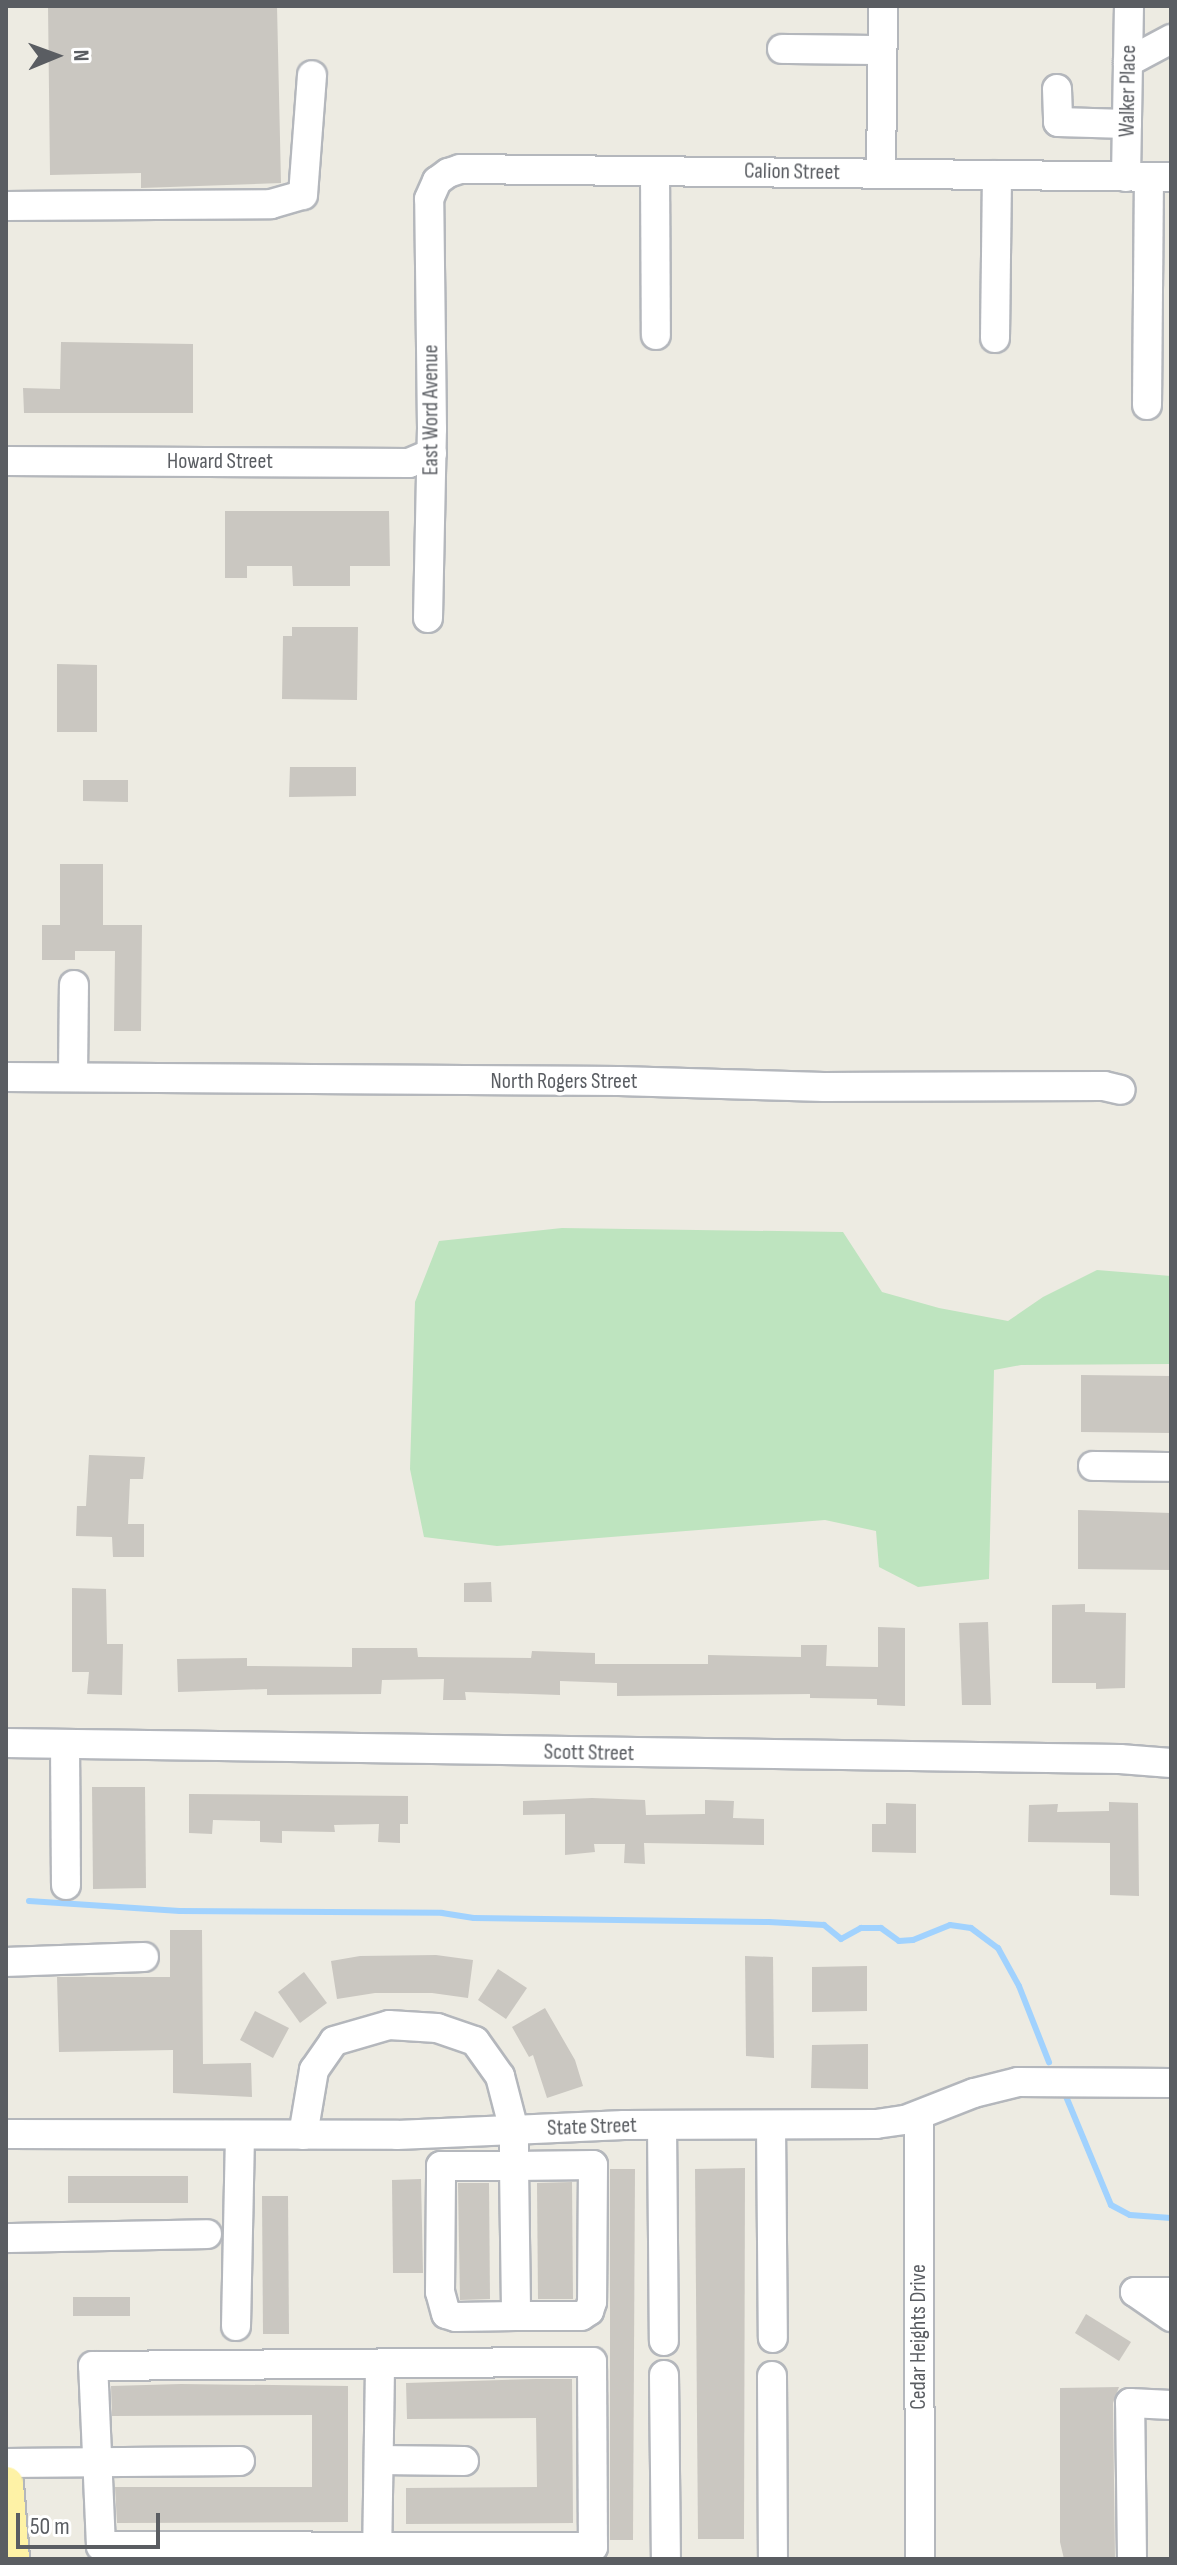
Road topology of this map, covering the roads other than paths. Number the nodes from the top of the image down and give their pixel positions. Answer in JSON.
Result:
{"nodes":[{"id":1,"x":883,"y":6,"type":"edge"},
{"id":2,"x":1129,"y":6,"type":"edge"},
{"id":3,"x":1171,"y":39,"type":"edge"},
{"id":4,"x":782,"y":49,"type":"dead end"},
{"id":5,"x":882,"y":50,"type":"junction"},
{"id":6,"x":1128,"y":62,"type":"junction"},
{"id":7,"x":312,"y":75,"type":"dead end"},
{"id":8,"x":1057,"y":89,"type":"dead end"},
{"id":9,"x":1127,"y":124,"type":"junction"},
{"id":10,"x":655,"y":171,"type":"junction"},
{"id":11,"x":881,"y":173,"type":"junction"},
{"id":12,"x":997,"y":175,"type":"junction"},
{"id":13,"x":1149,"y":177,"type":"edge"},
{"id":14,"x":429,"y":201,"type":"joint"},
{"id":15,"x":6,"y":206,"type":"edge"},
{"id":16,"x":656,"y":335,"type":"dead end"},
{"id":17,"x":995,"y":338,"type":"dead end"},
{"id":18,"x":1147,"y":405,"type":"dead end"},
{"id":19,"x":432,"y":453,"type":"junction"},
{"id":20,"x":6,"y":461,"type":"edge"},
{"id":21,"x":428,"y":618,"type":"dead end"},
{"id":22,"x":74,"y":985,"type":"dead end"},
{"id":23,"x":73,"y":1076,"type":"junction"},
{"id":24,"x":6,"y":1077,"type":"edge"},
{"id":25,"x":1121,"y":1090,"type":"dead end"},
{"id":26,"x":1093,"y":1466,"type":"dead end"},
{"id":27,"x":1171,"y":1467,"type":"edge"},
{"id":28,"x":6,"y":1743,"type":"edge"},
{"id":29,"x":65,"y":1744,"type":"junction"},
{"id":30,"x":1171,"y":1763,"type":"edge"},
{"id":31,"x":66,"y":1885,"type":"dead end"},
{"id":32,"x":144,"y":1957,"type":"dead end"},
{"id":33,"x":6,"y":1962,"type":"edge"},
{"id":34,"x":1171,"y":2083,"type":"edge"},
{"id":35,"x":919,"y":2116,"type":"junction"},
{"id":36,"x":662,"y":2125,"type":"junction"},
{"id":37,"x":771,"y":2125,"type":"junction"},
{"id":38,"x":514,"y":2130,"type":"junction"},
{"id":39,"x":6,"y":2134,"type":"edge"},
{"id":40,"x":240,"y":2135,"type":"junction"},
{"id":41,"x":303,"y":2135,"type":"junction"},
{"id":42,"x":514,"y":2166,"type":"junction"},
{"id":43,"x":207,"y":2234,"type":"dead end"},
{"id":44,"x":6,"y":2238,"type":"edge"},
{"id":45,"x":1171,"y":2292,"type":"edge"},
{"id":46,"x":516,"y":2316,"type":"junction"},
{"id":47,"x":1171,"y":2317,"type":"edge"},
{"id":48,"x":236,"y":2326,"type":"dead end"},
{"id":49,"x":773,"y":2338,"type":"dead end"},
{"id":50,"x":664,"y":2341,"type":"dead end"},
{"id":51,"x":380,"y":2364,"type":"junction"},
{"id":52,"x":664,"y":2375,"type":"dead end"},
{"id":53,"x":772,"y":2376,"type":"dead end"},
{"id":54,"x":1171,"y":2405,"type":"edge"},
{"id":55,"x":379,"y":2460,"type":"junction"},
{"id":56,"x":96,"y":2461,"type":"junction"},
{"id":57,"x":240,"y":2461,"type":"dead end"},
{"id":58,"x":464,"y":2461,"type":"dead end"},
{"id":59,"x":6,"y":2463,"type":"edge"},
{"id":60,"x":6,"y":2484,"type":"edge"},
{"id":61,"x":377,"y":2553,"type":"edge"},
{"id":62,"x":12,"y":2559,"type":"edge"},
{"id":63,"x":666,"y":2559,"type":"edge"},
{"id":64,"x":773,"y":2559,"type":"edge"},
{"id":65,"x":920,"y":2559,"type":"edge"},
{"id":66,"x":1132,"y":2559,"type":"edge"}],
"edges":[{"from":1,"to":5,"type":"street"},
{"from":2,"to":6,"type":"street","name":"Walker Place"},
{"from":3,"to":6,"type":"street"},
{"from":4,"to":5,"type":"street"},
{"from":5,"to":11,"type":"street"},
{"from":6,"to":9,"type":"street","name":"Walker Place"},
{"from":7,"to":15,"type":"street"},
{"from":8,"to":9,"type":"street"},
{"from":9,"to":13,"type":"street","name":"Walker Place"},
{"from":10,"to":11,"type":"street","name":"Calion Street"},
{"from":10,"to":14,"type":"street","name":"Calion Street"},
{"from":10,"to":16,"type":"street"},
{"from":11,"to":12,"type":"street","name":"Calion Street"},
{"from":12,"to":13,"type":"street","name":"Calion Street"},
{"from":12,"to":17,"type":"street"},
{"from":13,"to":18,"type":"street","name":"Walker Place"},
{"from":14,"to":19,"type":"street","name":"East Word Avenue"},
{"from":19,"to":20,"type":"street","name":"Howard Street"},
{"from":19,"to":21,"type":"street","name":"East Word Avenue"},
{"from":22,"to":23,"type":"street"},
{"from":23,"to":24,"type":"street","name":"North Rogers Street"},
{"from":23,"to":25,"type":"street","name":"North Rogers Street"},
{"from":26,"to":27,"type":"street"},
{"from":28,"to":29,"type":"street","name":"Scott Street"},
{"from":29,"to":30,"type":"street","name":"Scott Street"},
{"from":29,"to":31,"type":"street"},
{"from":32,"to":33,"type":"street"},
{"from":34,"to":35,"type":"street","name":"State Street"},
{"from":35,"to":37,"type":"street","name":"State Street"},
{"from":35,"to":65,"type":"street","name":"Cedar Heights Drive"},
{"from":36,"to":37,"type":"street","name":"State Street"},
{"from":36,"to":38,"type":"street","name":"State Street"},
{"from":36,"to":50,"type":"street"},
{"from":37,"to":49,"type":"street"},
{"from":38,"to":41,"type":"street","name":"State Street"},
{"from":38,"to":41,"type":"street"},
{"from":38,"to":42,"type":"street"},
{"from":39,"to":40,"type":"street","name":"State Street"},
{"from":40,"to":41,"type":"street","name":"State Street"},
{"from":40,"to":48,"type":"street"},
{"from":42,"to":46,"type":"street"},
{"from":42,"to":46,"type":"street"},
{"from":42,"to":46,"type":"street"},
{"from":43,"to":44,"type":"street"},
{"from":45,"to":47,"type":"street"},
{"from":51,"to":55,"type":"street"},
{"from":51,"to":56,"type":"street"},
{"from":51,"to":61,"type":"street"},
{"from":52,"to":63,"type":"street"},
{"from":53,"to":64,"type":"street"},
{"from":54,"to":66,"type":"street"},
{"from":55,"to":58,"type":"street"},
{"from":55,"to":61,"type":"street"},
{"from":56,"to":57,"type":"street"},
{"from":56,"to":59,"type":"street"},
{"from":56,"to":61,"type":"street"},
{"from":60,"to":62,"type":"main road"}]}
